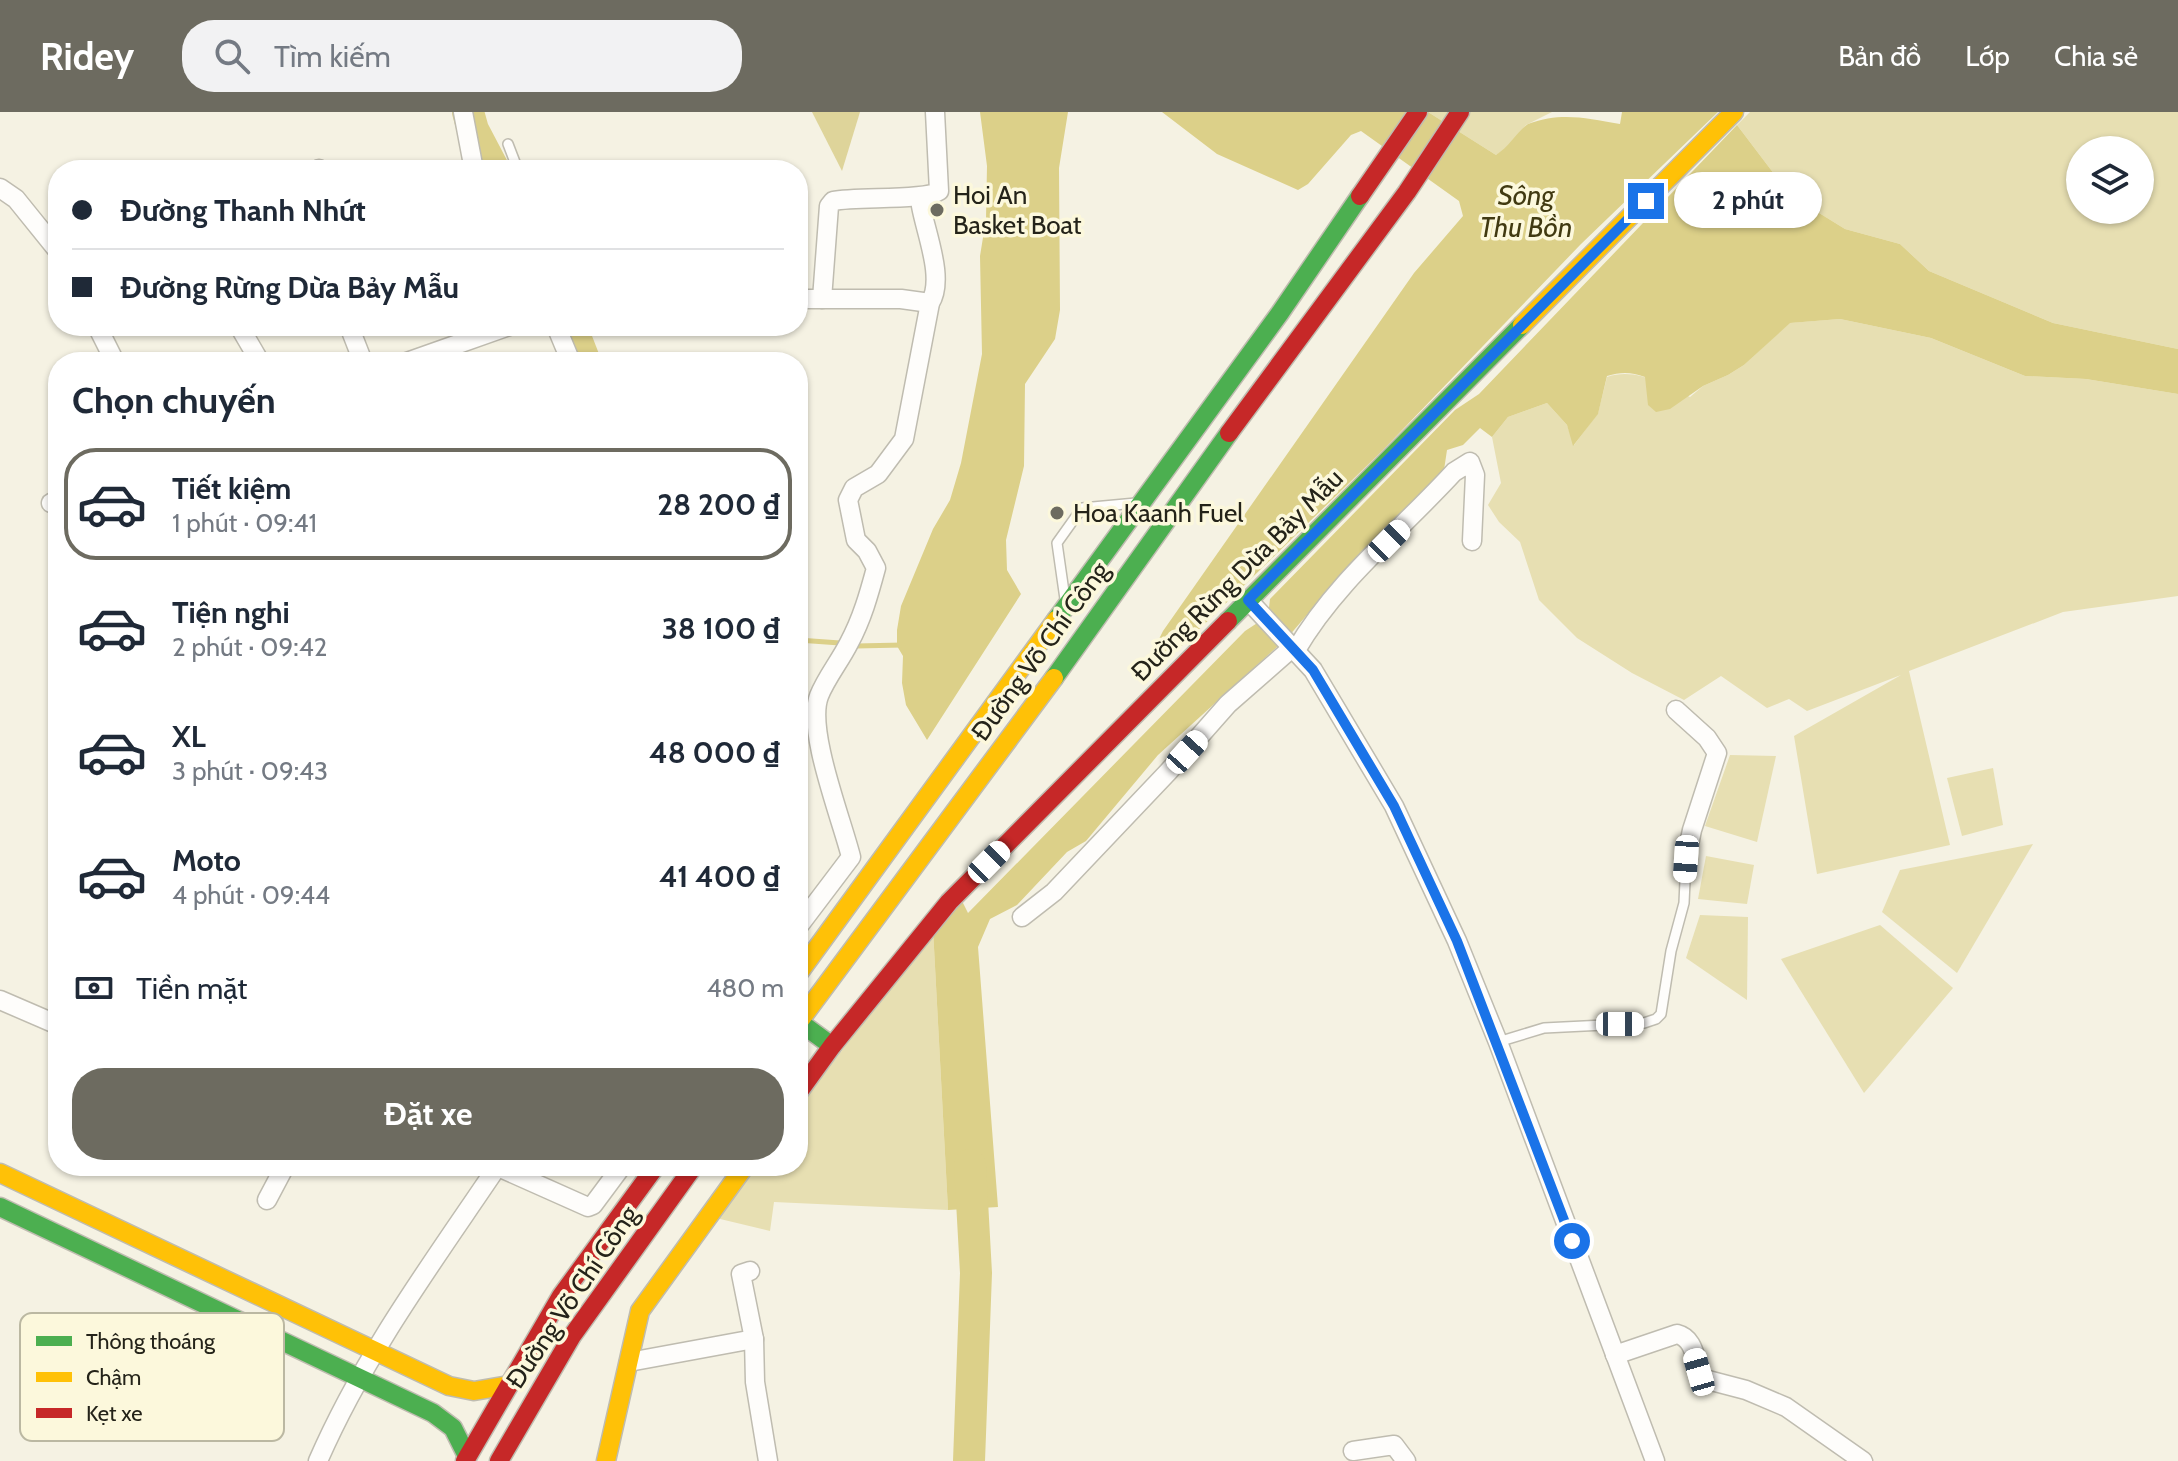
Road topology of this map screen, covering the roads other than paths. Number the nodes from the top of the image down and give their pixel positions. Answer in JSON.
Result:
{"nodes":[{"id":1,"x":463,"y":112,"type":"edge"},
{"id":2,"x":935,"y":112,"type":"edge"},
{"id":3,"x":1418,"y":112,"type":"edge"},
{"id":4,"x":1734,"y":112,"type":"edge"},
{"id":5,"x":1456,"y":118,"type":"edge"},
{"id":6,"x":508,"y":144,"type":"dead end"},
{"id":7,"x":472,"y":160,"type":"edge"},
{"id":8,"x":514,"y":160,"type":"edge"},
{"id":9,"x":0,"y":188,"type":"edge"},
{"id":10,"x":923,"y":197,"type":"junction"},
{"id":11,"x":48,"y":239,"type":"edge"},
{"id":12,"x":808,"y":299,"type":"edge"},
{"id":13,"x":822,"y":299,"type":"junction"},
{"id":14,"x":930,"y":303,"type":"junction"},
{"id":15,"x":1280,"y":313,"type":"junction"},
{"id":16,"x":1305,"y":331,"type":"junction"},
{"id":17,"x":484,"y":336,"type":"edge"},
{"id":18,"x":444,"y":352,"type":"edge"},
{"id":19,"x":1143,"y":503,"type":"junction"},
{"id":20,"x":1472,"y":541,"type":"dead end"},
{"id":21,"x":1252,"y":604,"type":"junction"},
{"id":22,"x":1066,"y":609,"type":"junction"},
{"id":23,"x":1292,"y":645,"type":"junction"},
{"id":24,"x":1676,"y":710,"type":"dead end"},
{"id":25,"x":1686,"y":859,"type":"joint"},
{"id":26,"x":808,"y":914,"type":"edge"},
{"id":27,"x":1022,"y":917,"type":"dead end"},
{"id":28,"x":808,"y":960,"type":"edge"},
{"id":29,"x":0,"y":1000,"type":"edge"},
{"id":30,"x":808,"y":1009,"type":"edge"},
{"id":31,"x":48,"y":1021,"type":"edge"},
{"id":32,"x":808,"y":1029,"type":"edge"},
{"id":33,"x":1498,"y":1042,"type":"junction"},
{"id":34,"x":832,"y":1046,"type":"junction"},
{"id":35,"x":808,"y":1079,"type":"edge"},
{"id":36,"x":0,"y":1173,"type":"edge"},
{"id":37,"x":280,"y":1176,"type":"edge"},
{"id":38,"x":490,"y":1176,"type":"edge"},
{"id":39,"x":519,"y":1176,"type":"edge"},
{"id":40,"x":615,"y":1176,"type":"edge"},
{"id":41,"x":649,"y":1176,"type":"edge"},
{"id":42,"x":687,"y":1176,"type":"edge"},
{"id":43,"x":738,"y":1176,"type":"edge"},
{"id":44,"x":267,"y":1200,"type":"dead end"},
{"id":45,"x":0,"y":1207,"type":"edge"},
{"id":46,"x":750,"y":1271,"type":"dead end"},
{"id":47,"x":223,"y":1313,"type":"edge"},
{"id":48,"x":754,"y":1339,"type":"junction"},
{"id":49,"x":284,"y":1342,"type":"edge"},
{"id":50,"x":375,"y":1350,"type":"junction"},
{"id":51,"x":1615,"y":1355,"type":"junction"},
{"id":52,"x":629,"y":1362,"type":"junction"},
{"id":53,"x":360,"y":1378,"type":"junction"},
{"id":54,"x":509,"y":1385,"type":"junction"},
{"id":55,"x":1353,"y":1451,"type":"dead end"},
{"id":56,"x":466,"y":1458,"type":"edge"},
{"id":57,"x":318,"y":1461,"type":"edge"},
{"id":58,"x":499,"y":1461,"type":"edge"},
{"id":59,"x":606,"y":1461,"type":"edge"},
{"id":60,"x":768,"y":1461,"type":"edge"},
{"id":61,"x":1406,"y":1461,"type":"edge"},
{"id":62,"x":1655,"y":1461,"type":"edge"},
{"id":63,"x":1863,"y":1461,"type":"edge"}],
"edges":[{"from":1,"to":7,"type":"street"},
{"from":2,"to":10,"type":"street"},
{"from":3,"to":15,"type":"main road","name":"Đường Võ Chí Công"},
{"from":4,"to":21,"type":"main road","name":"Đường Rừng Dừa Bảy Mẫu"},
{"from":5,"to":16,"type":"main road","name":"Đường Võ Chí Công"},
{"from":6,"to":8,"type":"lane"},
{"from":9,"to":11,"type":"street"},
{"from":10,"to":13,"type":"street"},
{"from":10,"to":14,"type":"street"},
{"from":12,"to":13,"type":"street"},
{"from":13,"to":14,"type":"street"},
{"from":14,"to":26,"type":"street"},
{"from":15,"to":16,"type":"main road"},
{"from":15,"to":19,"type":"main road","name":"Đường Võ Chí Công"},
{"from":16,"to":30,"type":"main road","name":"Đường Võ Chí Công"},
{"from":17,"to":18,"type":"street"},
{"from":19,"to":22,"type":"main road","name":"Đường Võ Chí Công"},
{"from":19,"to":22,"type":"lane"},
{"from":20,"to":23,"type":"street"},
{"from":21,"to":23,"type":"street"},
{"from":21,"to":34,"type":"main road","name":"Đường Rừng Dừa Bảy Mẫu"},
{"from":22,"to":28,"type":"main road","name":"Đường Võ Chí Công"},
{"from":23,"to":27,"type":"street"},
{"from":23,"to":33,"type":"street"},
{"from":24,"to":25,"type":"street"},
{"from":25,"to":33,"type":"lane"},
{"from":29,"to":31,"type":"street"},
{"from":32,"to":34,"type":"main road"},
{"from":33,"to":51,"type":"street"},
{"from":34,"to":35,"type":"main road","name":"Đường Rừng Dừa Bảy Mẫu"},
{"from":36,"to":50,"type":"main road"},
{"from":37,"to":44,"type":"street"},
{"from":38,"to":50,"type":"street"},
{"from":39,"to":40,"type":"street"},
{"from":41,"to":54,"type":"main road","name":"Đường Võ Chí Công"},
{"from":42,"to":58,"type":"main road","name":"Đường Võ Chí Công"},
{"from":43,"to":52,"type":"main road"},
{"from":45,"to":47,"type":"main road"},
{"from":46,"to":48,"type":"street"},
{"from":48,"to":52,"type":"street"},
{"from":48,"to":60,"type":"street"},
{"from":49,"to":53,"type":"main road"},
{"from":50,"to":53,"type":"street"},
{"from":50,"to":54,"type":"main road"},
{"from":51,"to":62,"type":"street"},
{"from":51,"to":63,"type":"street"},
{"from":52,"to":59,"type":"main road"},
{"from":53,"to":56,"type":"main road"},
{"from":53,"to":57,"type":"street"},
{"from":54,"to":56,"type":"main road","name":"Đường Võ Chí Công"},
{"from":55,"to":61,"type":"street"}]}
